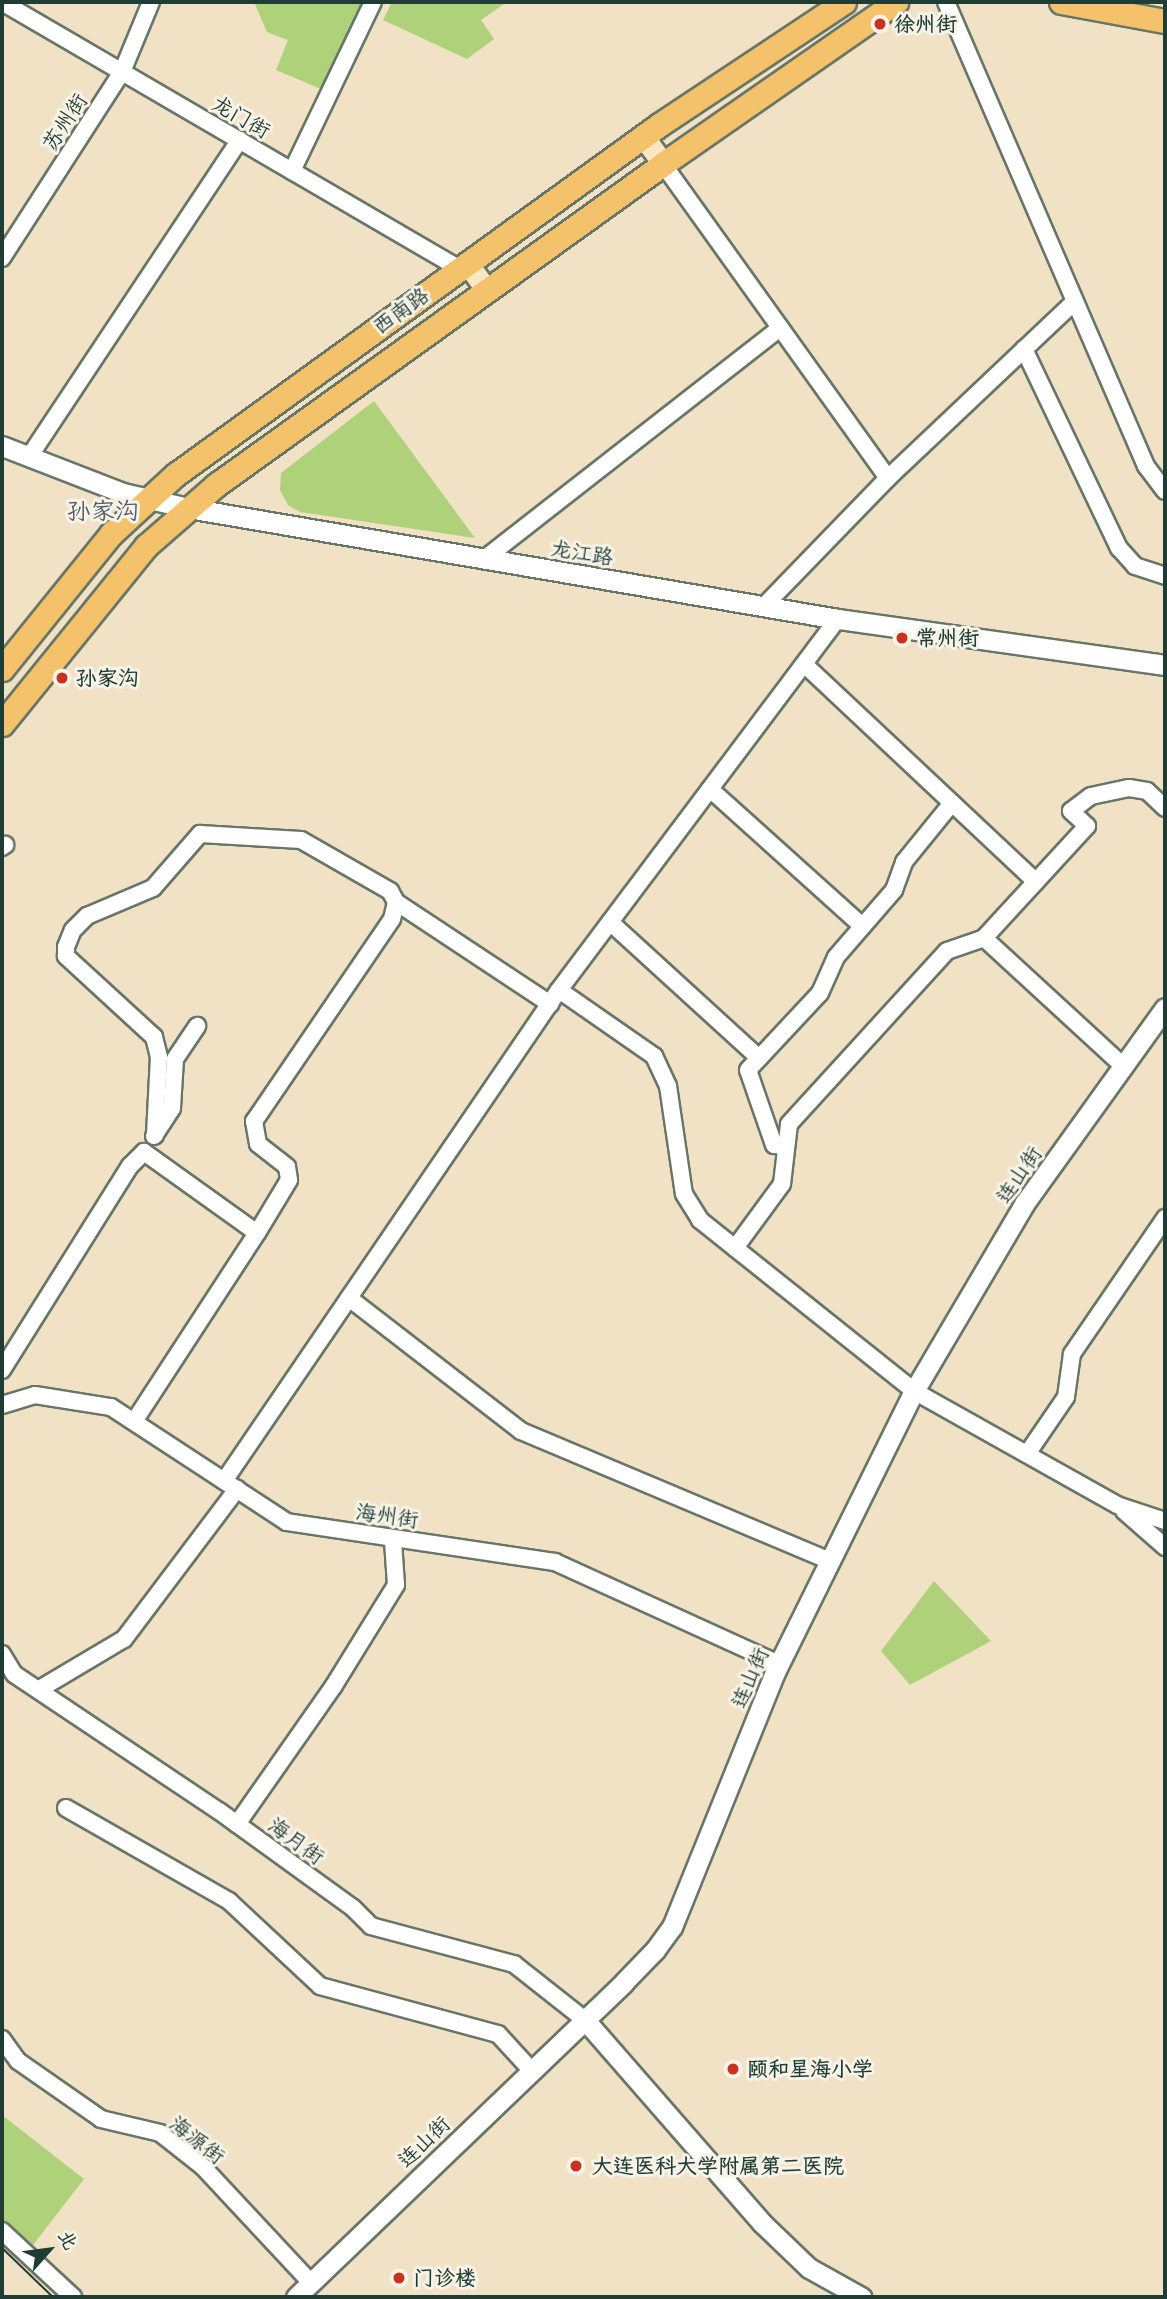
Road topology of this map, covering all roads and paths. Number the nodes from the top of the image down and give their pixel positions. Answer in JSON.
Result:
{"nodes":[{"id":1,"x":151,"y":2,"type":"edge"},
{"id":2,"x":373,"y":2,"type":"edge"},
{"id":3,"x":844,"y":2,"type":"edge"},
{"id":4,"x":896,"y":2,"type":"edge"},
{"id":5,"x":946,"y":2,"type":"edge"},
{"id":6,"x":1061,"y":2,"type":"edge"},
{"id":7,"x":4,"y":5,"type":"edge"},
{"id":8,"x":1165,"y":21,"type":"edge"},
{"id":9,"x":122,"y":72,"type":"junction"},
{"id":10,"x":643,"y":136,"type":"junction"},
{"id":11,"x":240,"y":141,"type":"junction"},
{"id":12,"x":663,"y":164,"type":"junction"},
{"id":13,"x":292,"y":171,"type":"junction"},
{"id":14,"x":2,"y":258,"type":"edge"},
{"id":15,"x":463,"y":266,"type":"junction"},
{"id":16,"x":487,"y":291,"type":"junction"},
{"id":17,"x":1074,"y":303,"type":"junction"},
{"id":18,"x":780,"y":328,"type":"junction"},
{"id":19,"x":1024,"y":349,"type":"junction"},
{"id":20,"x":2,"y":446,"type":"edge"},
{"id":21,"x":29,"y":457,"type":"junction"},
{"id":22,"x":888,"y":478,"type":"junction"},
{"id":23,"x":1165,"y":491,"type":"edge"},
{"id":24,"x":146,"y":500,"type":"junction"},
{"id":25,"x":188,"y":508,"type":"junction"},
{"id":26,"x":483,"y":560,"type":"junction"},
{"id":27,"x":1165,"y":576,"type":"edge"},
{"id":28,"x":764,"y":606,"type":"junction"},
{"id":29,"x":838,"y":618,"type":"junction"},
{"id":30,"x":804,"y":664,"type":"junction"},
{"id":31,"x":1165,"y":665,"type":"edge"},
{"id":32,"x":2,"y":669,"type":"edge"},
{"id":33,"x":2,"y":724,"type":"edge"},
{"id":34,"x":710,"y":789,"type":"junction"},
{"id":35,"x":952,"y":803,"type":"junction"},
{"id":36,"x":1165,"y":808,"type":"edge"},
{"id":37,"x":1036,"y":882,"type":"junction"},
{"id":38,"x":396,"y":902,"type":"junction"},
{"id":39,"x":610,"y":922,"type":"junction"},
{"id":40,"x":862,"y":926,"type":"junction"},
{"id":41,"x":984,"y":938,"type":"junction"},
{"id":42,"x":555,"y":997,"type":"junction"},
{"id":43,"x":1165,"y":1007,"type":"edge"},
{"id":44,"x":197,"y":1026,"type":"dead end"},
{"id":45,"x":759,"y":1058,"type":"junction"},
{"id":46,"x":1123,"y":1066,"type":"junction"},
{"id":47,"x":155,"y":1135,"type":"junction"},
{"id":48,"x":786,"y":1146,"type":"junction"},
{"id":49,"x":144,"y":1152,"type":"junction"},
{"id":50,"x":1165,"y":1218,"type":"edge"},
{"id":51,"x":257,"y":1233,"type":"junction"},
{"id":52,"x":735,"y":1248,"type":"junction"},
{"id":53,"x":349,"y":1298,"type":"junction"},
{"id":54,"x":2,"y":1370,"type":"edge"},
{"id":55,"x":914,"y":1391,"type":"junction"},
{"id":56,"x":2,"y":1405,"type":"edge"},
{"id":57,"x":134,"y":1422,"type":"junction"},
{"id":58,"x":1027,"y":1454,"type":"junction"},
{"id":59,"x":231,"y":1485,"type":"junction"},
{"id":60,"x":1117,"y":1505,"type":"junction"},
{"id":61,"x":1165,"y":1521,"type":"edge"},
{"id":62,"x":393,"y":1541,"type":"dead end"},
{"id":63,"x":1165,"y":1547,"type":"edge"},
{"id":64,"x":831,"y":1561,"type":"junction"},
{"id":65,"x":2,"y":1654,"type":"edge"},
{"id":66,"x":779,"y":1664,"type":"junction"},
{"id":67,"x":38,"y":1690,"type":"junction"},
{"id":68,"x":66,"y":1808,"type":"dead end"},
{"id":69,"x":237,"y":1824,"type":"junction"},
{"id":70,"x":585,"y":2020,"type":"junction"},
{"id":71,"x":2,"y":2039,"type":"edge"},
{"id":72,"x":532,"y":2071,"type":"junction"},
{"id":73,"x":2,"y":2231,"type":"edge"},
{"id":74,"x":311,"y":2283,"type":"junction"},
{"id":75,"x":73,"y":2297,"type":"edge"},
{"id":76,"x":296,"y":2297,"type":"edge"},
{"id":77,"x":861,"y":2297,"type":"edge"}],
"edges":[{"from":1,"to":9,"type":"street","name":"苏州街"},
{"from":2,"to":13,"type":"street"},
{"from":3,"to":10,"type":"main road","name":"西南路"},
{"from":4,"to":12,"type":"main road"},
{"from":5,"to":17,"type":"street"},
{"from":6,"to":8,"type":"main road"},
{"from":7,"to":9,"type":"street","name":"龙门街"},
{"from":9,"to":11,"type":"street","name":"龙门街"},
{"from":9,"to":14,"type":"street","name":"苏州街"},
{"from":10,"to":12,"type":"main road"},
{"from":10,"to":15,"type":"main road","name":"西南路"},
{"from":11,"to":13,"type":"street","name":"龙门街"},
{"from":11,"to":21,"type":"street"},
{"from":12,"to":16,"type":"main road"},
{"from":12,"to":18,"type":"street"},
{"from":13,"to":15,"type":"street","name":"龙门街"},
{"from":15,"to":16,"type":"main road"},
{"from":15,"to":24,"type":"main road","name":"西南路"},
{"from":16,"to":25,"type":"main road"},
{"from":17,"to":19,"type":"street"},
{"from":17,"to":23,"type":"street"},
{"from":18,"to":22,"type":"street"},
{"from":18,"to":26,"type":"street"},
{"from":19,"to":22,"type":"street"},
{"from":19,"to":27,"type":"street"},
{"from":20,"to":21,"type":"street","name":"龙江路"},
{"from":21,"to":24,"type":"street","name":"龙江路"},
{"from":22,"to":28,"type":"street"},
{"from":24,"to":25,"type":"street","name":"龙江路"},
{"from":24,"to":32,"type":"main road","name":"西南路"},
{"from":25,"to":26,"type":"street","name":"龙江路"},
{"from":25,"to":33,"type":"main road"},
{"from":26,"to":28,"type":"street","name":"龙江路"},
{"from":28,"to":29,"type":"street","name":"龙江路"},
{"from":29,"to":30,"type":"street"},
{"from":29,"to":31,"type":"street","name":"龙江路"},
{"from":30,"to":34,"type":"street"},
{"from":30,"to":35,"type":"street"},
{"from":34,"to":39,"type":"street"},
{"from":34,"to":40,"type":"street"},
{"from":35,"to":37,"type":"street"},
{"from":35,"to":40,"type":"street"},
{"from":36,"to":37,"type":"street"},
{"from":37,"to":41,"type":"street"},
{"from":38,"to":42,"type":"street"},
{"from":38,"to":47,"type":"street"},
{"from":38,"to":51,"type":"street"},
{"from":39,"to":42,"type":"street"},
{"from":39,"to":45,"type":"street"},
{"from":40,"to":45,"type":"street"},
{"from":41,"to":46,"type":"street"},
{"from":41,"to":48,"type":"street"},
{"from":42,"to":52,"type":"street"},
{"from":42,"to":53,"type":"street"},
{"from":43,"to":46,"type":"street","name":"连山街"},
{"from":44,"to":47,"type":"street"},
{"from":45,"to":48,"type":"street"},
{"from":46,"to":55,"type":"street","name":"连山街"},
{"from":47,"to":49,"type":"street"},
{"from":48,"to":52,"type":"street"},
{"from":49,"to":51,"type":"street"},
{"from":49,"to":54,"type":"street"},
{"from":50,"to":58,"type":"street"},
{"from":51,"to":57,"type":"street"},
{"from":52,"to":55,"type":"street"},
{"from":53,"to":59,"type":"street"},
{"from":53,"to":64,"type":"street"},
{"from":55,"to":58,"type":"street"},
{"from":55,"to":64,"type":"street","name":"连山街"},
{"from":56,"to":57,"type":"street","name":"海州街"},
{"from":57,"to":59,"type":"street","name":"海州街"},
{"from":58,"to":60,"type":"street"},
{"from":59,"to":66,"type":"street","name":"海州街"},
{"from":59,"to":67,"type":"street"},
{"from":60,"to":61,"type":"street"},
{"from":60,"to":63,"type":"street"},
{"from":62,"to":69,"type":"street"},
{"from":64,"to":66,"type":"street","name":"连山街"},
{"from":65,"to":67,"type":"street","name":"海月街"},
{"from":66,"to":70,"type":"street","name":"连山街"},
{"from":67,"to":69,"type":"street","name":"海月街"},
{"from":68,"to":72,"type":"street"},
{"from":69,"to":70,"type":"street","name":"海月街"},
{"from":70,"to":72,"type":"street","name":"连山街"},
{"from":70,"to":77,"type":"street"},
{"from":71,"to":74,"type":"street","name":"海源街"},
{"from":72,"to":74,"type":"street","name":"连山街"},
{"from":73,"to":75,"type":"street"},
{"from":74,"to":76,"type":"street","name":"连山街"}]}
